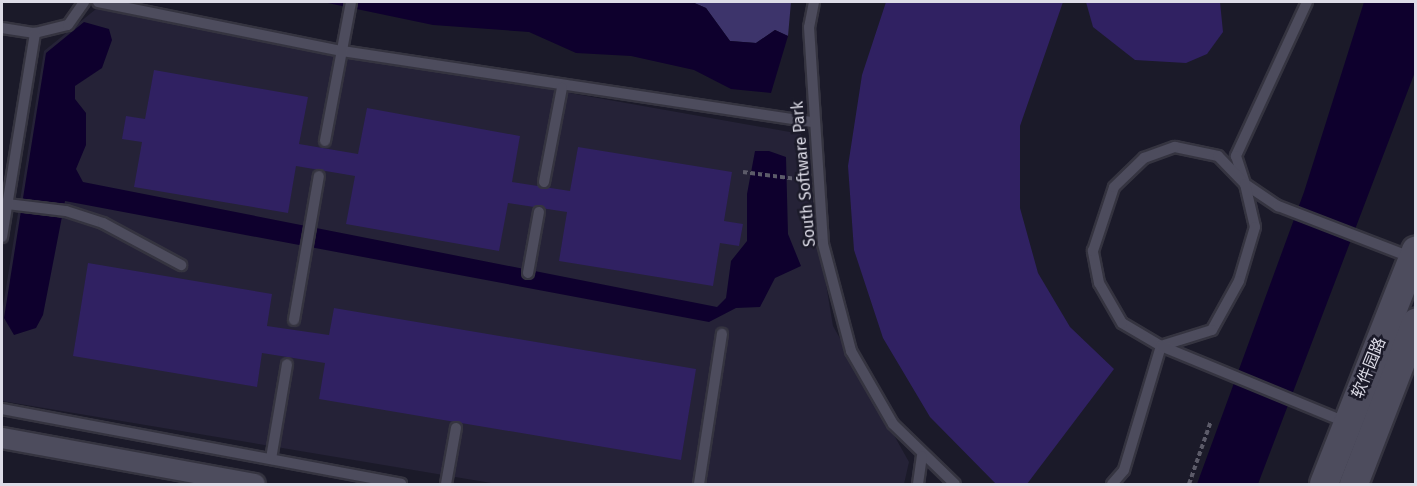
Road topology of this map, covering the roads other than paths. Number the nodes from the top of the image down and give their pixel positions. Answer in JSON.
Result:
{"nodes":[{"id":1,"x":84,"y":2,"type":"edge"},
{"id":2,"x":98,"y":2,"type":"edge"},
{"id":3,"x":351,"y":2,"type":"edge"},
{"id":4,"x":814,"y":2,"type":"edge"},
{"id":5,"x":1307,"y":2,"type":"edge"},
{"id":6,"x":2,"y":28,"type":"edge"},
{"id":7,"x":35,"y":33,"type":"junction"},
{"id":8,"x":342,"y":51,"type":"junction"},
{"id":9,"x":562,"y":88,"type":"junction"},
{"id":10,"x":813,"y":122,"type":"junction"},
{"id":11,"x":324,"y":141,"type":"dead end"},
{"id":12,"x":319,"y":176,"type":"dead end"},
{"id":13,"x":544,"y":182,"type":"dead end"},
{"id":14,"x":1245,"y":184,"type":"junction"},
{"id":15,"x":12,"y":204,"type":"junction"},
{"id":16,"x":539,"y":212,"type":"dead end"},
{"id":17,"x":2,"y":237,"type":"edge"},
{"id":18,"x":1415,"y":256,"type":"edge"},
{"id":19,"x":181,"y":265,"type":"dead end"},
{"id":20,"x":528,"y":273,"type":"dead end"},
{"id":21,"x":294,"y":320,"type":"dead end"},
{"id":22,"x":1416,"y":323,"type":"edge"},
{"id":23,"x":722,"y":334,"type":"dead end"},
{"id":24,"x":1161,"y":346,"type":"junction"},
{"id":25,"x":287,"y":364,"type":"dead end"},
{"id":26,"x":2,"y":409,"type":"edge"},
{"id":27,"x":1347,"y":422,"type":"junction"},
{"id":28,"x":456,"y":428,"type":"dead end"},
{"id":29,"x":1374,"y":432,"type":"junction"},
{"id":30,"x":2,"y":438,"type":"edge"},
{"id":31,"x":922,"y":456,"type":"junction"},
{"id":32,"x":271,"y":459,"type":"junction"},
{"id":33,"x":255,"y":484,"type":"edge"},
{"id":34,"x":402,"y":484,"type":"edge"},
{"id":35,"x":446,"y":484,"type":"edge"},
{"id":36,"x":699,"y":484,"type":"edge"},
{"id":37,"x":918,"y":484,"type":"edge"},
{"id":38,"x":955,"y":484,"type":"edge"},
{"id":39,"x":1112,"y":484,"type":"edge"},
{"id":40,"x":1324,"y":484,"type":"edge"},
{"id":41,"x":1354,"y":484,"type":"edge"}],
"edges":[{"from":1,"to":7,"type":"lane"},
{"from":2,"to":8,"type":"lane"},
{"from":3,"to":8,"type":"lane"},
{"from":4,"to":10,"type":"lane","name":"South Software Park"},
{"from":5,"to":14,"type":"lane"},
{"from":6,"to":7,"type":"lane"},
{"from":7,"to":15,"type":"lane"},
{"from":8,"to":9,"type":"lane"},
{"from":8,"to":11,"type":"lane"},
{"from":9,"to":10,"type":"lane"},
{"from":9,"to":13,"type":"lane"},
{"from":10,"to":31,"type":"lane","name":"South Software Park"},
{"from":12,"to":21,"type":"lane"},
{"from":14,"to":18,"type":"lane"},
{"from":14,"to":24,"type":"lane"},
{"from":14,"to":24,"type":"lane"},
{"from":15,"to":17,"type":"lane"},
{"from":15,"to":19,"type":"lane"},
{"from":16,"to":20,"type":"lane"},
{"from":18,"to":27,"type":"street","name":"软件园路"},
{"from":22,"to":29,"type":"street","name":"软件园路"},
{"from":23,"to":36,"type":"lane"},
{"from":24,"to":27,"type":"lane"},
{"from":24,"to":39,"type":"lane"},
{"from":25,"to":32,"type":"lane"},
{"from":26,"to":32,"type":"lane"},
{"from":27,"to":29,"type":"lane"},
{"from":27,"to":40,"type":"street","name":"软件园路"},
{"from":28,"to":35,"type":"lane"},
{"from":29,"to":41,"type":"street","name":"软件园路"},
{"from":30,"to":33,"type":"street"},
{"from":31,"to":37,"type":"lane"},
{"from":31,"to":38,"type":"lane","name":"South Software Park"},
{"from":32,"to":34,"type":"lane"}]}
